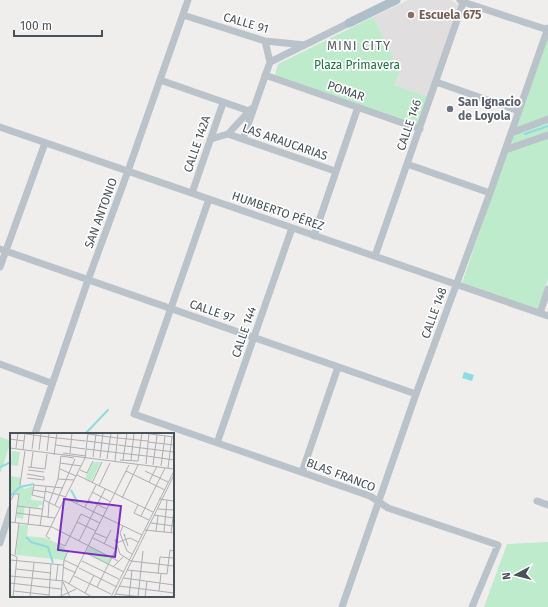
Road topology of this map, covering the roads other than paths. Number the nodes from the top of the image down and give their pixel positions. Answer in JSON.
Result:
{"nodes":[{"id":1,"x":188,"y":0,"type":"edge"},
{"id":2,"x":394,"y":1,"type":"edge"},
{"id":3,"x":462,"y":1,"type":"edge"},
{"id":4,"x":183,"y":15,"type":"junction"},
{"id":5,"x":349,"y":23,"type":"joint"},
{"id":6,"x":548,"y":30,"type":"edge"},
{"id":7,"x":265,"y":41,"type":"junction"},
{"id":8,"x":305,"y":45,"type":"junction"},
{"id":9,"x":270,"y":62,"type":"junction"},
{"id":10,"x":265,"y":75,"type":"junction"},
{"id":11,"x":160,"y":80,"type":"junction"},
{"id":12,"x":436,"y":82,"type":"junction"},
{"id":13,"x":223,"y":103,"type":"junction"},
{"id":14,"x":255,"y":104,"type":"junction"},
{"id":15,"x":358,"y":107,"type":"junction"},
{"id":16,"x":519,"y":111,"type":"junction"},
{"id":17,"x":249,"y":112,"type":"junction"},
{"id":18,"x":548,"y":119,"type":"edge"},
{"id":19,"x":0,"y":127,"type":"edge"},
{"id":20,"x":420,"y":129,"type":"junction"},
{"id":21,"x":511,"y":133,"type":"junction"},
{"id":22,"x":228,"y":134,"type":"junction"},
{"id":23,"x":548,"y":135,"type":"edge"},
{"id":24,"x":211,"y":139,"type":"junction"},
{"id":25,"x":243,"y":139,"type":"junction"},
{"id":26,"x":45,"y":143,"type":"junction"},
{"id":27,"x":505,"y":150,"type":"junction"},
{"id":28,"x":407,"y":164,"type":"junction"},
{"id":29,"x":128,"y":171,"type":"junction"},
{"id":30,"x":335,"y":172,"type":"junction"},
{"id":31,"x":490,"y":193,"type":"junction"},
{"id":32,"x":192,"y":194,"type":"junction"},
{"id":33,"x":208,"y":199,"type":"junction"},
{"id":34,"x":292,"y":228,"type":"junction"},
{"id":35,"x":314,"y":236,"type":"junction"},
{"id":36,"x":3,"y":250,"type":"edge"},
{"id":37,"x":375,"y":256,"type":"junction"},
{"id":38,"x":0,"y":266,"type":"edge"},
{"id":39,"x":88,"y":280,"type":"junction"},
{"id":40,"x":457,"y":285,"type":"junction"},
{"id":41,"x":548,"y":289,"type":"edge"},
{"id":42,"x":171,"y":309,"type":"junction"},
{"id":43,"x":540,"y":313,"type":"junction"},
{"id":44,"x":548,"y":316,"type":"edge"},
{"id":45,"x":254,"y":338,"type":"junction"},
{"id":46,"x":0,"y":364,"type":"edge"},
{"id":47,"x":338,"y":367,"type":"junction"},
{"id":48,"x":51,"y":383,"type":"junction"},
{"id":49,"x":416,"y":394,"type":"junction"},
{"id":50,"x":35,"y":433,"type":"edge"},
{"id":51,"x":217,"y":443,"type":"junction"},
{"id":52,"x":302,"y":472,"type":"junction"},
{"id":53,"x":537,"y":501,"type":"dead end"},
{"id":54,"x":379,"y":502,"type":"junction"},
{"id":55,"x":548,"y":505,"type":"edge"},
{"id":56,"x":10,"y":512,"type":"edge"},
{"id":57,"x":0,"y":543,"type":"edge"},
{"id":58,"x":342,"y":607,"type":"edge"},
{"id":59,"x":472,"y":607,"type":"edge"}],
"edges":[{"from":1,"to":4,"type":"street","name":"SAN ANTONIO"},
{"from":2,"to":5,"type":"main road"},
{"from":3,"to":6,"type":"street"},
{"from":3,"to":12,"type":"street","name":"CALLE 146"},
{"from":4,"to":7,"type":"street","name":"CALLE 91"},
{"from":4,"to":11,"type":"street","name":"SAN ANTONIO"},
{"from":5,"to":8,"type":"street"},
{"from":6,"to":16,"type":"street","name":"CALLE 148"},
{"from":7,"to":8,"type":"street","name":"CALLE 91"},
{"from":7,"to":9,"type":"street"},
{"from":8,"to":9,"type":"street"},
{"from":9,"to":10,"type":"street"},
{"from":10,"to":14,"type":"street"},
{"from":10,"to":15,"type":"street","name":"POMAR"},
{"from":11,"to":13,"type":"street","name":"LAS ARAUCARIAS"},
{"from":11,"to":29,"type":"street","name":"SAN ANTONIO"},
{"from":12,"to":16,"type":"street"},
{"from":12,"to":20,"type":"street","name":"CALLE 146"},
{"from":13,"to":17,"type":"street","name":"LAS ARAUCARIAS"},
{"from":13,"to":24,"type":"street","name":"CALLE 142A"},
{"from":14,"to":17,"type":"street"},
{"from":14,"to":25,"type":"street"},
{"from":15,"to":20,"type":"street","name":"POMAR"},
{"from":15,"to":30,"type":"street"},
{"from":16,"to":21,"type":"street","name":"CALLE 148"},
{"from":17,"to":22,"type":"street"},
{"from":18,"to":21,"type":"street"},
{"from":19,"to":26,"type":"street","name":"HUMBERTO PÉREZ"},
{"from":20,"to":28,"type":"street","name":"CALLE 146"},
{"from":21,"to":27,"type":"street","name":"CALLE 148"},
{"from":22,"to":24,"type":"street"},
{"from":22,"to":25,"type":"street","name":"LAS ARAUCARIAS"},
{"from":23,"to":27,"type":"street"},
{"from":24,"to":32,"type":"street","name":"CALLE 142A"},
{"from":25,"to":30,"type":"street","name":"LAS ARAUCARIAS"},
{"from":26,"to":29,"type":"street","name":"HUMBERTO PÉREZ"},
{"from":26,"to":36,"type":"street"},
{"from":27,"to":31,"type":"street","name":"CALLE 148"},
{"from":28,"to":31,"type":"street"},
{"from":28,"to":37,"type":"street","name":"CALLE 146"},
{"from":29,"to":32,"type":"street","name":"HUMBERTO PÉREZ"},
{"from":29,"to":39,"type":"street","name":"SAN ANTONIO"},
{"from":30,"to":35,"type":"street"},
{"from":31,"to":40,"type":"street","name":"CALLE 148"},
{"from":32,"to":33,"type":"street","name":"HUMBERTO PÉREZ"},
{"from":33,"to":34,"type":"street","name":"HUMBERTO PÉREZ"},
{"from":33,"to":42,"type":"street"},
{"from":34,"to":35,"type":"street","name":"HUMBERTO PÉREZ"},
{"from":34,"to":45,"type":"street","name":"CALLE 144"},
{"from":35,"to":37,"type":"street","name":"HUMBERTO PÉREZ"},
{"from":36,"to":38,"type":"street"},
{"from":36,"to":39,"type":"street","name":"CALLE 97"},
{"from":37,"to":40,"type":"street","name":"HUMBERTO PÉREZ"},
{"from":39,"to":42,"type":"street","name":"CALLE 97"},
{"from":39,"to":48,"type":"street","name":"SAN ANTONIO"},
{"from":40,"to":43,"type":"street","name":"HUMBERTO PÉREZ"},
{"from":40,"to":49,"type":"street","name":"CALLE 148"},
{"from":41,"to":43,"type":"street"},
{"from":42,"to":45,"type":"street","name":"CALLE 97"},
{"from":42,"to":51,"type":"street","name":"BLAS FRANCO"},
{"from":43,"to":44,"type":"street","name":"HUMBERTO PÉREZ"},
{"from":45,"to":47,"type":"street","name":"CALLE 97"},
{"from":45,"to":51,"type":"street","name":"CALLE 144"},
{"from":46,"to":48,"type":"street"},
{"from":47,"to":49,"type":"street","name":"CALLE 97"},
{"from":47,"to":52,"type":"street"},
{"from":48,"to":50,"type":"street","name":"SAN ANTONIO"},
{"from":49,"to":54,"type":"street","name":"CALLE 148"},
{"from":51,"to":52,"type":"street","name":"BLAS FRANCO"},
{"from":52,"to":54,"type":"street","name":"BLAS FRANCO"},
{"from":53,"to":55,"type":"street"},
{"from":54,"to":58,"type":"street","name":"CALLE 148"},
{"from":54,"to":59,"type":"street","name":"BLAS FRANCO"},
{"from":56,"to":57,"type":"street"}]}
